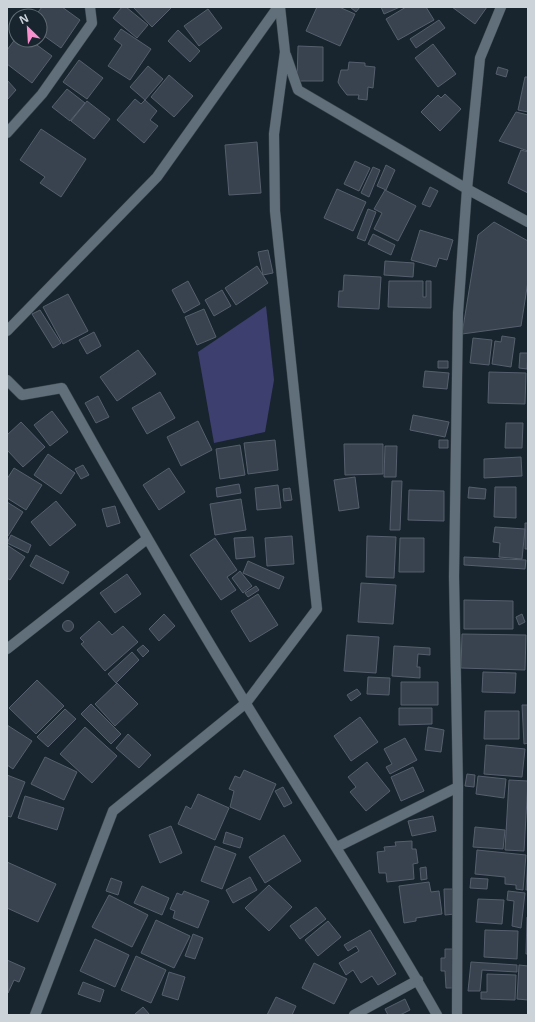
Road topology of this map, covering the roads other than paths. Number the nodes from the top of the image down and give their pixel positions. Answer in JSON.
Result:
{"nodes":[{"id":1,"x":90,"y":7,"type":"edge"},
{"id":2,"x":279,"y":7,"type":"edge"},
{"id":3,"x":501,"y":7,"type":"edge"},
{"id":4,"x":285,"y":52,"type":"junction"},
{"id":5,"x":7,"y":133,"type":"edge"},
{"id":6,"x":467,"y":189,"type":"junction"},
{"id":7,"x":528,"y":222,"type":"edge"},
{"id":8,"x":7,"y":330,"type":"edge"},
{"id":9,"x":7,"y":380,"type":"edge"},
{"id":10,"x":147,"y":539,"type":"junction"},
{"id":11,"x":7,"y":649,"type":"edge"},
{"id":12,"x":246,"y":703,"type":"junction"},
{"id":13,"x":458,"y":787,"type":"junction"},
{"id":14,"x":337,"y":847,"type":"junction"},
{"id":15,"x":418,"y":980,"type":"junction"},
{"id":16,"x":35,"y":1015,"type":"edge"},
{"id":17,"x":354,"y":1015,"type":"edge"},
{"id":18,"x":437,"y":1015,"type":"edge"},
{"id":19,"x":457,"y":1015,"type":"edge"}],
"edges":[{"from":1,"to":5,"type":"street"},
{"from":2,"to":4,"type":"street"},
{"from":2,"to":8,"type":"street"},
{"from":3,"to":6,"type":"street"},
{"from":4,"to":6,"type":"street"},
{"from":4,"to":12,"type":"street"},
{"from":6,"to":7,"type":"street"},
{"from":6,"to":13,"type":"street"},
{"from":9,"to":10,"type":"street"},
{"from":10,"to":11,"type":"street"},
{"from":10,"to":12,"type":"street"},
{"from":12,"to":14,"type":"street"},
{"from":12,"to":16,"type":"street"},
{"from":13,"to":14,"type":"street"},
{"from":13,"to":19,"type":"street"},
{"from":14,"to":15,"type":"street"},
{"from":15,"to":17,"type":"street"},
{"from":15,"to":18,"type":"street"}]}
